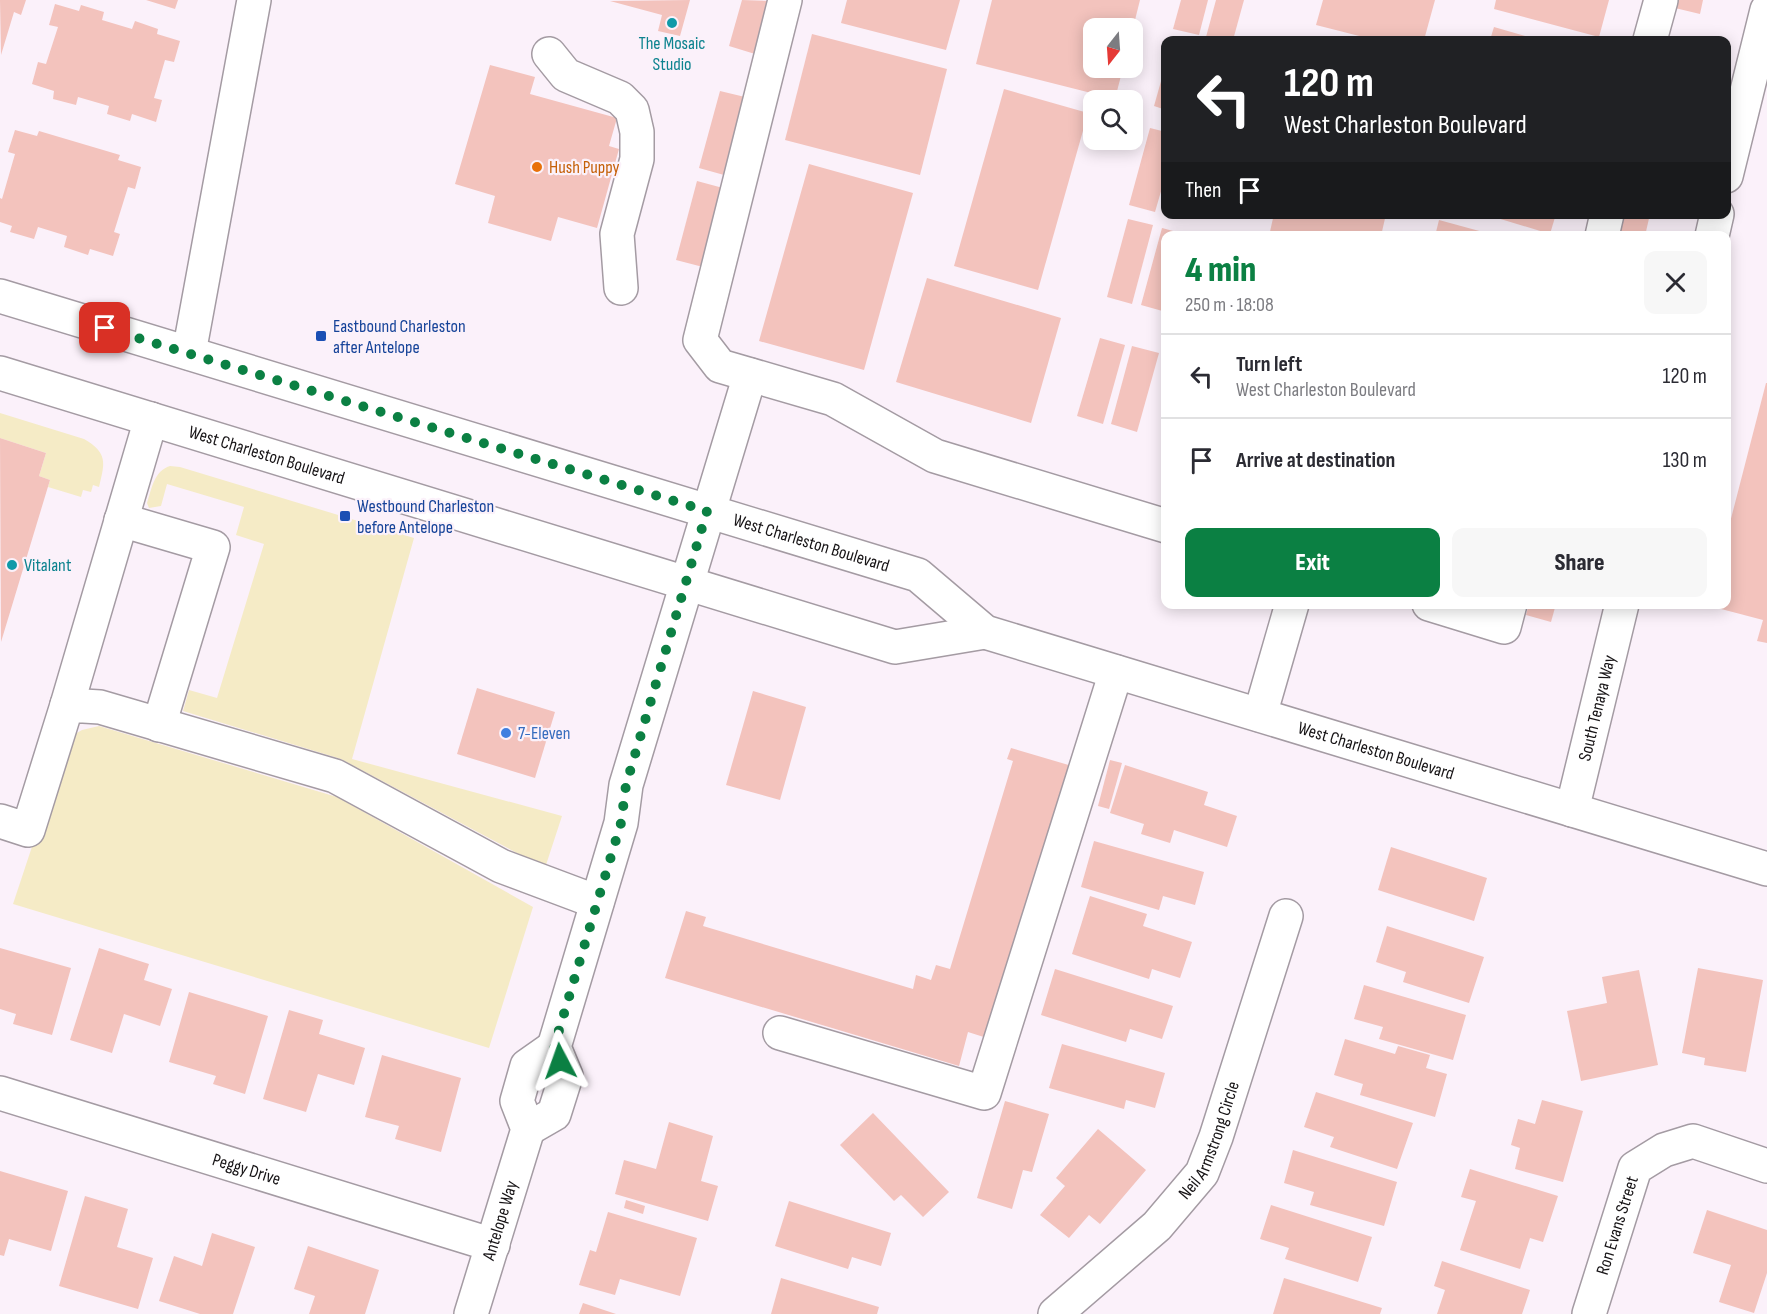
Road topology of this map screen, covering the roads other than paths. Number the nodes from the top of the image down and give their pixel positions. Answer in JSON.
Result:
{"nodes":[{"id":1,"x":254,"y":0,"type":"edge"},
{"id":2,"x":785,"y":0,"type":"edge"},
{"id":3,"x":1660,"y":0,"type":"edge"},
{"id":4,"x":1767,"y":10,"type":"edge"},
{"id":5,"x":1651,"y":36,"type":"edge"},
{"id":6,"x":549,"y":54,"type":"dead end"},
{"id":7,"x":1757,"y":96,"type":"edge"},
{"id":8,"x":1731,"y":163,"type":"edge"},
{"id":9,"x":621,"y":288,"type":"dead end"},
{"id":10,"x":0,"y":296,"type":"edge"},
{"id":11,"x":189,"y":353,"type":"junction"},
{"id":12,"x":0,"y":373,"type":"edge"},
{"id":13,"x":750,"y":375,"type":"junction"},
{"id":14,"x":151,"y":419,"type":"junction"},
{"id":15,"x":707,"y":511,"type":"junction"},
{"id":16,"x":121,"y":520,"type":"junction"},
{"id":17,"x":1161,"y":524,"type":"edge"},
{"id":18,"x":686,"y":584,"type":"junction"},
{"id":19,"x":1291,"y":609,"type":"edge"},
{"id":20,"x":1445,"y":609,"type":"edge"},
{"id":21,"x":1509,"y":609,"type":"edge"},
{"id":22,"x":1621,"y":609,"type":"edge"},
{"id":23,"x":985,"y":632,"type":"junction"},
{"id":24,"x":1116,"y":672,"type":"junction"},
{"id":25,"x":67,"y":705,"type":"junction"},
{"id":26,"x":1260,"y":715,"type":"junction"},
{"id":27,"x":159,"y":725,"type":"junction"},
{"id":28,"x":1572,"y":810,"type":"junction"},
{"id":29,"x":0,"y":821,"type":"edge"},
{"id":30,"x":1767,"y":869,"type":"edge"},
{"id":31,"x":597,"y":902,"type":"junction"},
{"id":32,"x":1286,"y":916,"type":"dead end"},
{"id":33,"x":780,"y":1033,"type":"dead end"},
{"id":34,"x":0,"y":1093,"type":"edge"},
{"id":35,"x":1767,"y":1166,"type":"edge"},
{"id":36,"x":493,"y":1245,"type":"junction"},
{"id":37,"x":471,"y":1314,"type":"edge"},
{"id":38,"x":1054,"y":1314,"type":"edge"},
{"id":39,"x":1589,"y":1314,"type":"edge"}],
"edges":[{"from":1,"to":11,"type":"main road"},
{"from":2,"to":13,"type":"main road"},
{"from":3,"to":5,"type":"main road"},
{"from":4,"to":7,"type":"main road"},
{"from":6,"to":9,"type":"main road"},
{"from":7,"to":8,"type":"main road"},
{"from":10,"to":11,"type":"main road","name":"West Charleston Boulevard"},
{"from":11,"to":15,"type":"main road","name":"West Charleston Boulevard"},
{"from":12,"to":14,"type":"main road","name":"West Charleston Boulevard"},
{"from":13,"to":15,"type":"main road","name":"Antelope Way"},
{"from":13,"to":17,"type":"main road"},
{"from":14,"to":16,"type":"main road"},
{"from":14,"to":18,"type":"main road","name":"West Charleston Boulevard"},
{"from":15,"to":18,"type":"main road","name":"Antelope Way"},
{"from":15,"to":23,"type":"main road","name":"West Charleston Boulevard"},
{"from":16,"to":25,"type":"main road"},
{"from":16,"to":27,"type":"main road"},
{"from":18,"to":23,"type":"main road","name":"West Charleston Boulevard"},
{"from":18,"to":31,"type":"main road","name":"Antelope Way"},
{"from":19,"to":26,"type":"main road"},
{"from":20,"to":21,"type":"main road"},
{"from":22,"to":28,"type":"main road","name":"South Tenaya Way"},
{"from":23,"to":24,"type":"main road","name":"West Charleston Boulevard"},
{"from":24,"to":26,"type":"main road","name":"West Charleston Boulevard"},
{"from":24,"to":33,"type":"main road"},
{"from":25,"to":27,"type":"main road"},
{"from":25,"to":29,"type":"main road"},
{"from":26,"to":28,"type":"main road","name":"West Charleston Boulevard"},
{"from":27,"to":31,"type":"main road"},
{"from":28,"to":30,"type":"main road","name":"West Charleston Boulevard"},
{"from":31,"to":36,"type":"main road","name":"Antelope Way"},
{"from":32,"to":38,"type":"main road","name":"Neil Armstrong Circle"},
{"from":34,"to":36,"type":"main road","name":"Peggy Drive"},
{"from":35,"to":39,"type":"main road","name":"Ron Evans Street"},
{"from":36,"to":37,"type":"main road","name":"Antelope Way"}]}
